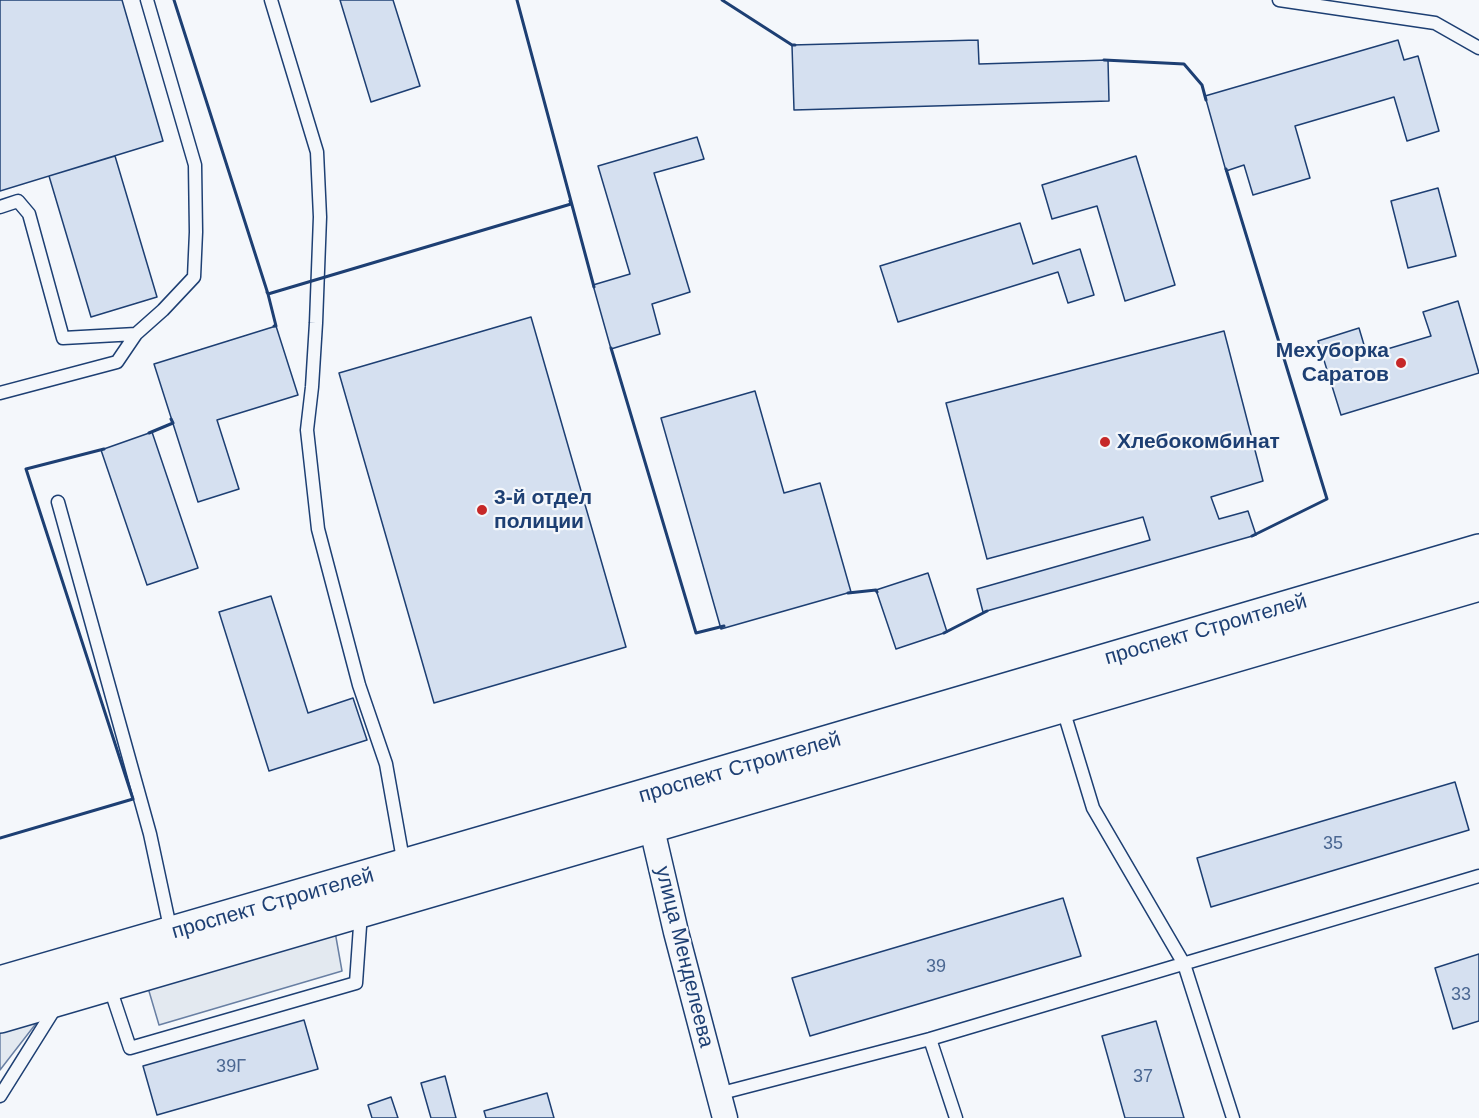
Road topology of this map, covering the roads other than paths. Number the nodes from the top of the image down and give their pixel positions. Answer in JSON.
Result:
{"nodes":[{"id":1,"x":147,"y":0,"type":"edge"},
{"id":2,"x":271,"y":0,"type":"edge"},
{"id":3,"x":1278,"y":0,"type":"edge"},
{"id":4,"x":1479,"y":48,"type":"edge"},
{"id":5,"x":0,"y":207,"type":"edge"},
{"id":6,"x":136,"y":334,"type":"junction"},
{"id":7,"x":0,"y":393,"type":"edge"},
{"id":8,"x":57,"y":502,"type":"dead end"},
{"id":9,"x":1479,"y":551,"type":"edge"},
{"id":10,"x":1476,"y":587,"type":"edge"},
{"id":11,"x":1062,"y":705,"type":"junction"},
{"id":12,"x":648,"y":811,"type":"junction"},
{"id":13,"x":405,"y":866,"type":"junction"},
{"id":14,"x":1479,"y":876,"type":"edge"},
{"id":15,"x":361,"y":910,"type":"junction"},
{"id":16,"x":171,"y":934,"type":"junction"},
{"id":17,"x":1184,"y":964,"type":"junction"},
{"id":18,"x":0,"y":983,"type":"edge"},
{"id":19,"x":109,"y":984,"type":"junction"},
{"id":20,"x":62,"y":998,"type":"junction"},
{"id":21,"x":0,"y":1016,"type":"edge"},
{"id":22,"x":930,"y":1039,"type":"junction"},
{"id":23,"x":718,"y":1094,"type":"junction"},
{"id":24,"x":0,"y":1096,"type":"edge"},
{"id":25,"x":725,"y":1118,"type":"edge"},
{"id":26,"x":956,"y":1118,"type":"edge"},
{"id":27,"x":1233,"y":1118,"type":"edge"}],
"edges":[{"from":1,"to":6,"type":"lane"},
{"from":2,"to":13,"type":"lane"},
{"from":3,"to":4,"type":"lane"},
{"from":5,"to":6,"type":"lane"},
{"from":6,"to":7,"type":"lane"},
{"from":8,"to":16,"type":"lane"},
{"from":9,"to":12,"type":"main road","name":"проспект Строителей"},
{"from":10,"to":11,"type":"main road","name":"проспект Строителей"},
{"from":11,"to":12,"type":"main road","name":"проспект Строителей"},
{"from":11,"to":17,"type":"lane"},
{"from":12,"to":13,"type":"main road","name":"проспект Строителей"},
{"from":12,"to":15,"type":"main road","name":"проспект Строителей"},
{"from":12,"to":23,"type":"street","name":"улица Менделеева"},
{"from":13,"to":16,"type":"main road","name":"проспект Строителей"},
{"from":14,"to":17,"type":"lane"},
{"from":15,"to":19,"type":"main road","name":"проспект Строителей"},
{"from":15,"to":19,"type":"lane"},
{"from":16,"to":18,"type":"main road","name":"проспект Строителей"},
{"from":17,"to":22,"type":"lane"},
{"from":17,"to":27,"type":"lane"},
{"from":19,"to":20,"type":"main road","name":"проспект Строителей"},
{"from":20,"to":21,"type":"main road","name":"проспект Строителей"},
{"from":20,"to":24,"type":"lane"},
{"from":22,"to":23,"type":"lane"},
{"from":22,"to":26,"type":"lane"},
{"from":23,"to":25,"type":"street","name":"улица Менделеева"}]}
